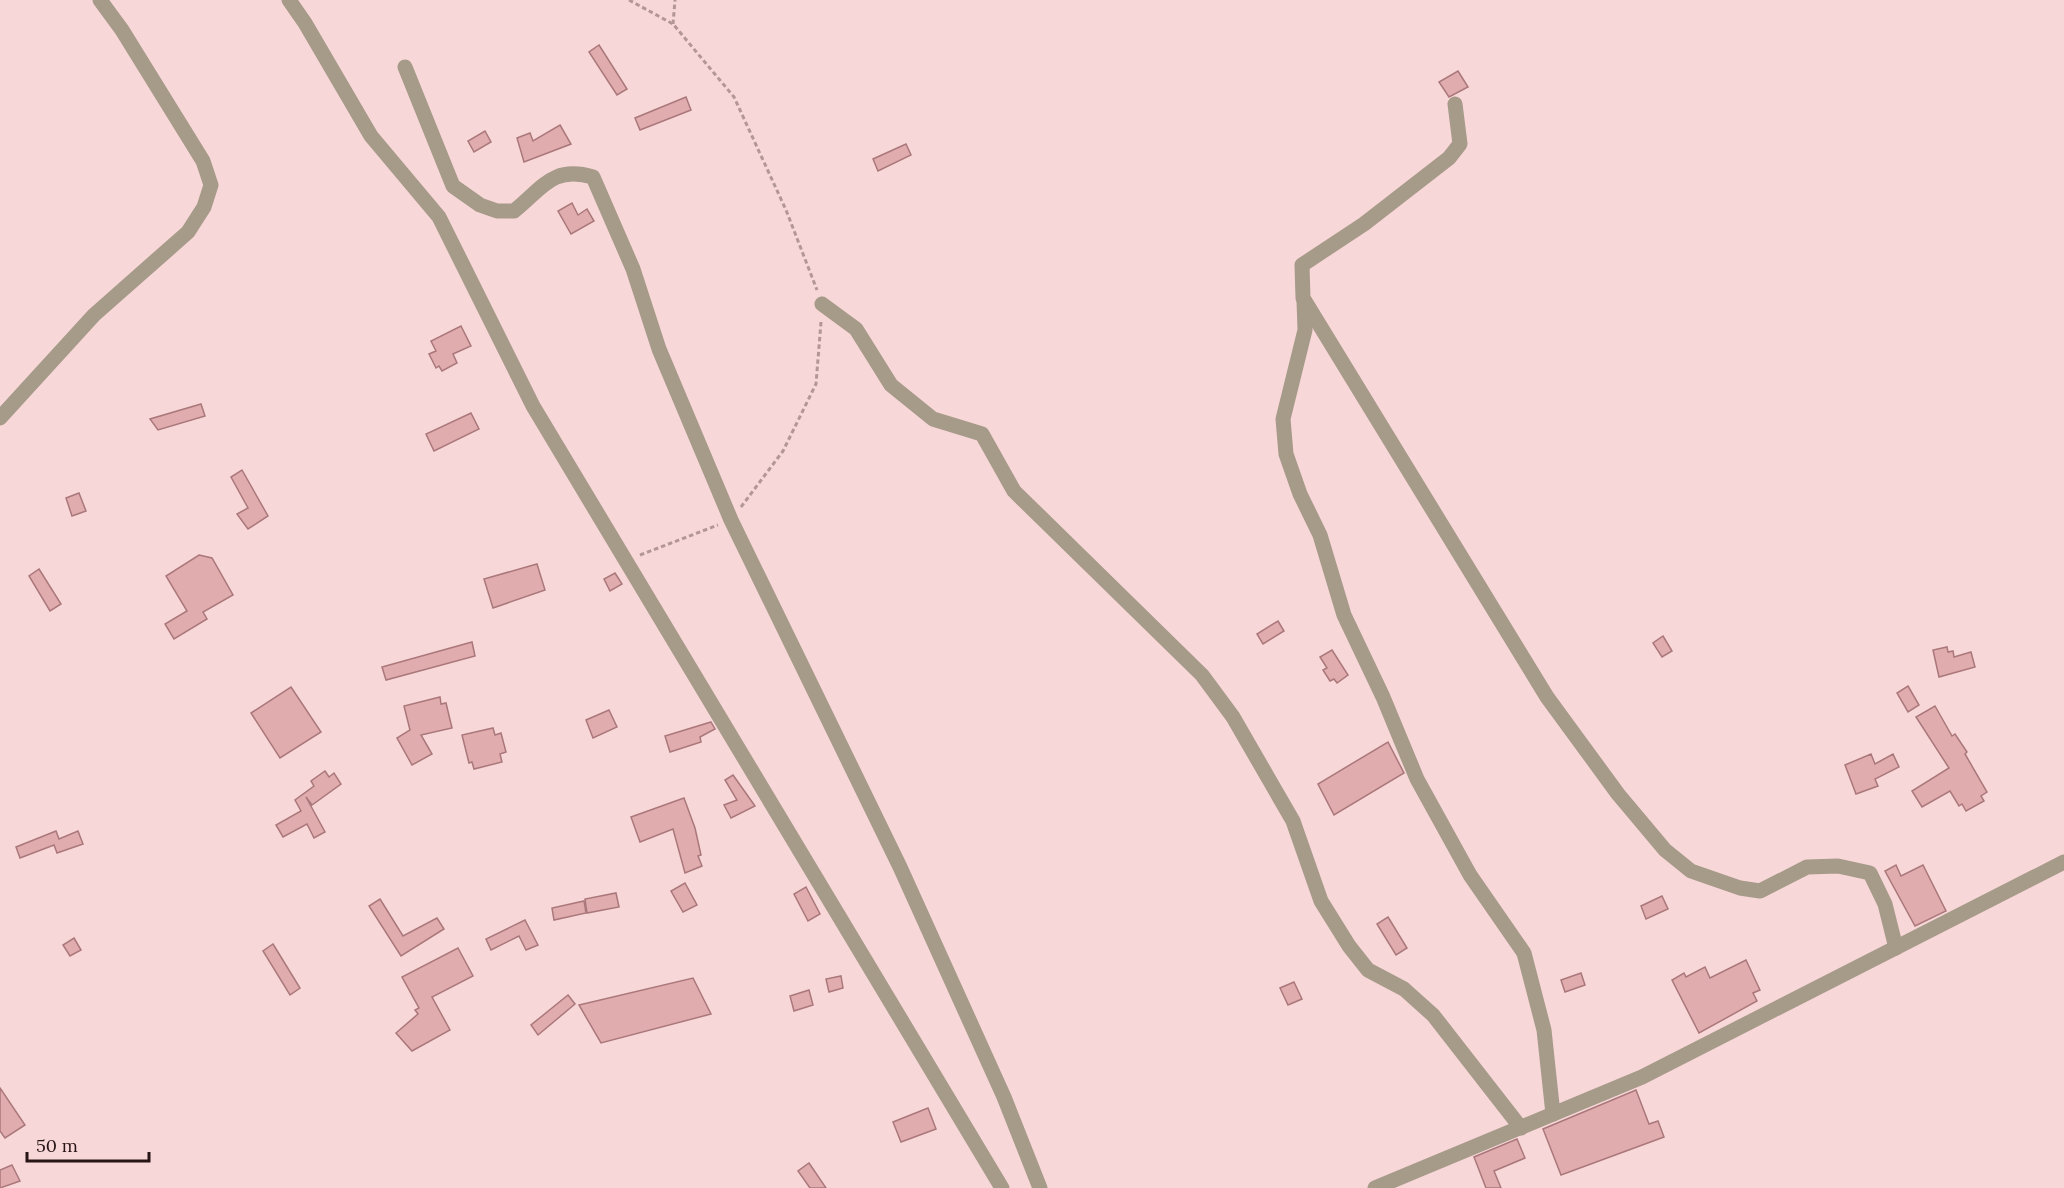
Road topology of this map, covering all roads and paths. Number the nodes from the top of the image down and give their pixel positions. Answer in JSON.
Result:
{"nodes":[{"id":1,"x":100,"y":0,"type":"edge"},
{"id":2,"x":289,"y":0,"type":"edge"},
{"id":3,"x":629,"y":0,"type":"edge"},
{"id":4,"x":675,"y":0,"type":"edge"},
{"id":5,"x":673,"y":24,"type":"junction"},
{"id":6,"x":405,"y":67,"type":"dead end"},
{"id":7,"x":1455,"y":104,"type":"dead end"},
{"id":8,"x":1303,"y":298,"type":"junction"},
{"id":9,"x":822,"y":304,"type":"junction"},
{"id":10,"x":0,"y":418,"type":"edge"},
{"id":11,"x":730,"y":520,"type":"junction"},
{"id":12,"x":623,"y":561,"type":"junction"},
{"id":13,"x":2064,"y":862,"type":"edge"},
{"id":14,"x":1896,"y":948,"type":"junction"},
{"id":15,"x":1553,"y":1114,"type":"junction"},
{"id":16,"x":1521,"y":1128,"type":"junction"},
{"id":17,"x":1002,"y":1188,"type":"edge"},
{"id":18,"x":1040,"y":1188,"type":"edge"},
{"id":19,"x":1375,"y":1188,"type":"edge"}],
"edges":[{"from":1,"to":10,"type":"street"},
{"from":2,"to":12,"type":"street"},
{"from":3,"to":5,"type":"path"},
{"from":4,"to":5,"type":"path"},
{"from":5,"to":9,"type":"path"},
{"from":6,"to":11,"type":"street"},
{"from":7,"to":8,"type":"street"},
{"from":8,"to":14,"type":"street"},
{"from":8,"to":15,"type":"street"},
{"from":9,"to":11,"type":"path"},
{"from":9,"to":16,"type":"street"},
{"from":11,"to":12,"type":"path"},
{"from":11,"to":18,"type":"street"},
{"from":12,"to":17,"type":"street"},
{"from":13,"to":14,"type":"street"},
{"from":14,"to":15,"type":"street"},
{"from":15,"to":16,"type":"street"},
{"from":16,"to":19,"type":"street"}]}
